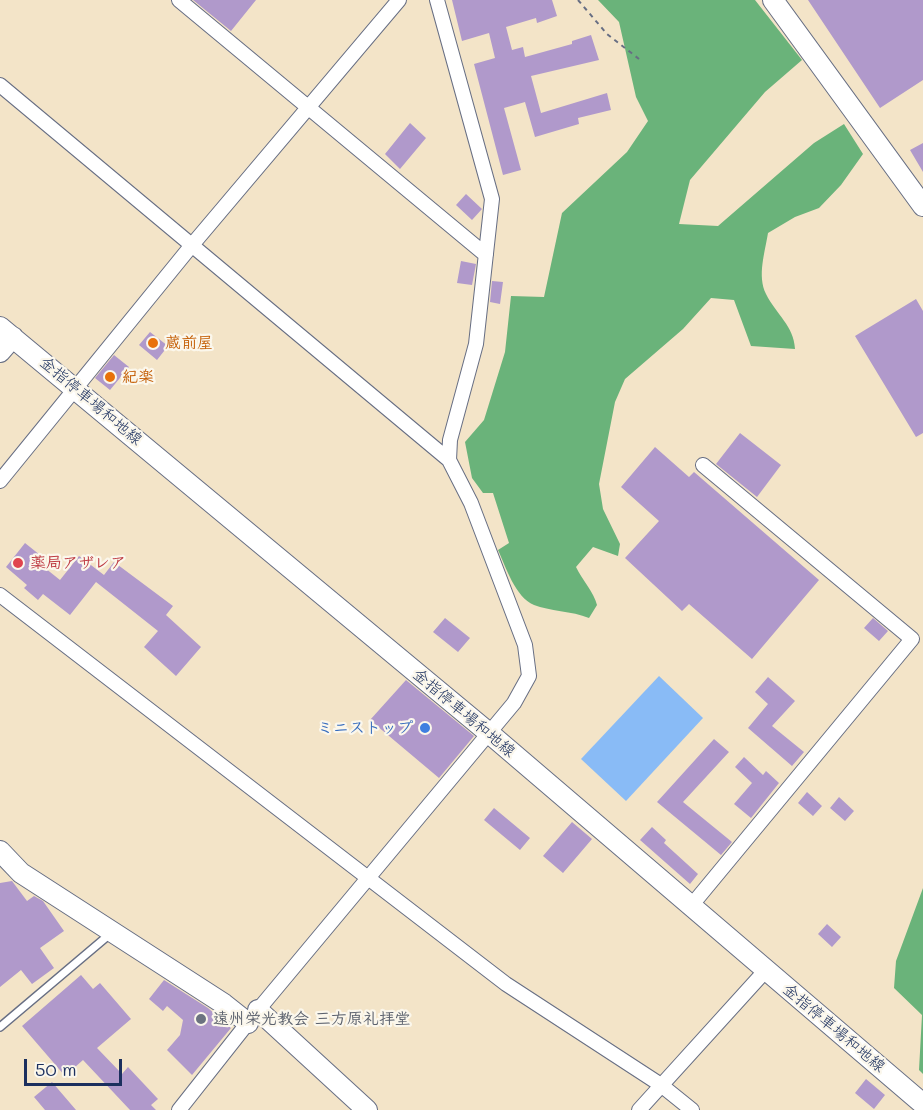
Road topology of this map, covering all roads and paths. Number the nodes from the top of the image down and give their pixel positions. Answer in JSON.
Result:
{"nodes":[{"id":1,"x":179,"y":0,"type":"edge"},
{"id":2,"x":399,"y":0,"type":"edge"},
{"id":3,"x":437,"y":0,"type":"edge"},
{"id":4,"x":578,"y":0,"type":"edge"},
{"id":5,"x":773,"y":0,"type":"edge"},
{"id":6,"x":639,"y":59,"type":"dead end"},
{"id":7,"x":0,"y":85,"type":"edge"},
{"id":8,"x":309,"y":107,"type":"junction"},
{"id":9,"x":923,"y":206,"type":"edge"},
{"id":10,"x":192,"y":245,"type":"junction"},
{"id":11,"x":486,"y":255,"type":"junction"},
{"id":12,"x":6,"y":332,"type":"edge"},
{"id":13,"x":0,"y":352,"type":"edge"},
{"id":14,"x":76,"y":388,"type":"junction"},
{"id":15,"x":449,"y":460,"type":"junction"},
{"id":16,"x":703,"y":465,"type":"dead end"},
{"id":17,"x":0,"y":481,"type":"edge"},
{"id":18,"x":0,"y":595,"type":"edge"},
{"id":19,"x":489,"y":733,"type":"junction"},
{"id":20,"x":0,"y":851,"type":"edge"},
{"id":21,"x":370,"y":876,"type":"junction"},
{"id":22,"x":691,"y":906,"type":"junction"},
{"id":23,"x":111,"y":932,"type":"junction"},
{"id":24,"x":766,"y":970,"type":"junction"},
{"id":25,"x":253,"y":1017,"type":"junction"},
{"id":26,"x":0,"y":1027,"type":"edge"},
{"id":27,"x":661,"y":1085,"type":"junction"},
{"id":28,"x":923,"y":1104,"type":"edge"},
{"id":29,"x":179,"y":1110,"type":"edge"},
{"id":30,"x":367,"y":1110,"type":"edge"},
{"id":31,"x":639,"y":1110,"type":"edge"},
{"id":32,"x":692,"y":1110,"type":"edge"}],
"edges":[{"from":1,"to":8,"type":"street"},
{"from":2,"to":8,"type":"street"},
{"from":3,"to":11,"type":"street"},
{"from":4,"to":6,"type":"path"},
{"from":5,"to":9,"type":"main road"},
{"from":7,"to":10,"type":"street"},
{"from":8,"to":10,"type":"street"},
{"from":8,"to":11,"type":"street"},
{"from":10,"to":14,"type":"street"},
{"from":10,"to":15,"type":"street"},
{"from":11,"to":15,"type":"street"},
{"from":12,"to":13,"type":"main road"},
{"from":12,"to":14,"type":"main road","name":"金指停車場和地線"},
{"from":14,"to":17,"type":"street"},
{"from":14,"to":19,"type":"main road","name":"金指停車場和地線"},
{"from":15,"to":19,"type":"street"},
{"from":16,"to":22,"type":"street"},
{"from":18,"to":21,"type":"street"},
{"from":19,"to":21,"type":"street"},
{"from":19,"to":22,"type":"main road","name":"金指停車場和地線"},
{"from":20,"to":23,"type":"main road"},
{"from":21,"to":25,"type":"street"},
{"from":21,"to":27,"type":"street"},
{"from":22,"to":24,"type":"main road","name":"金指停車場和地線"},
{"from":23,"to":25,"type":"main road"},
{"from":23,"to":26,"type":"lane"},
{"from":24,"to":27,"type":"street"},
{"from":24,"to":28,"type":"main road","name":"金指停車場和地線"},
{"from":25,"to":29,"type":"street"},
{"from":25,"to":30,"type":"main road"},
{"from":27,"to":31,"type":"street"},
{"from":27,"to":32,"type":"street"}]}
